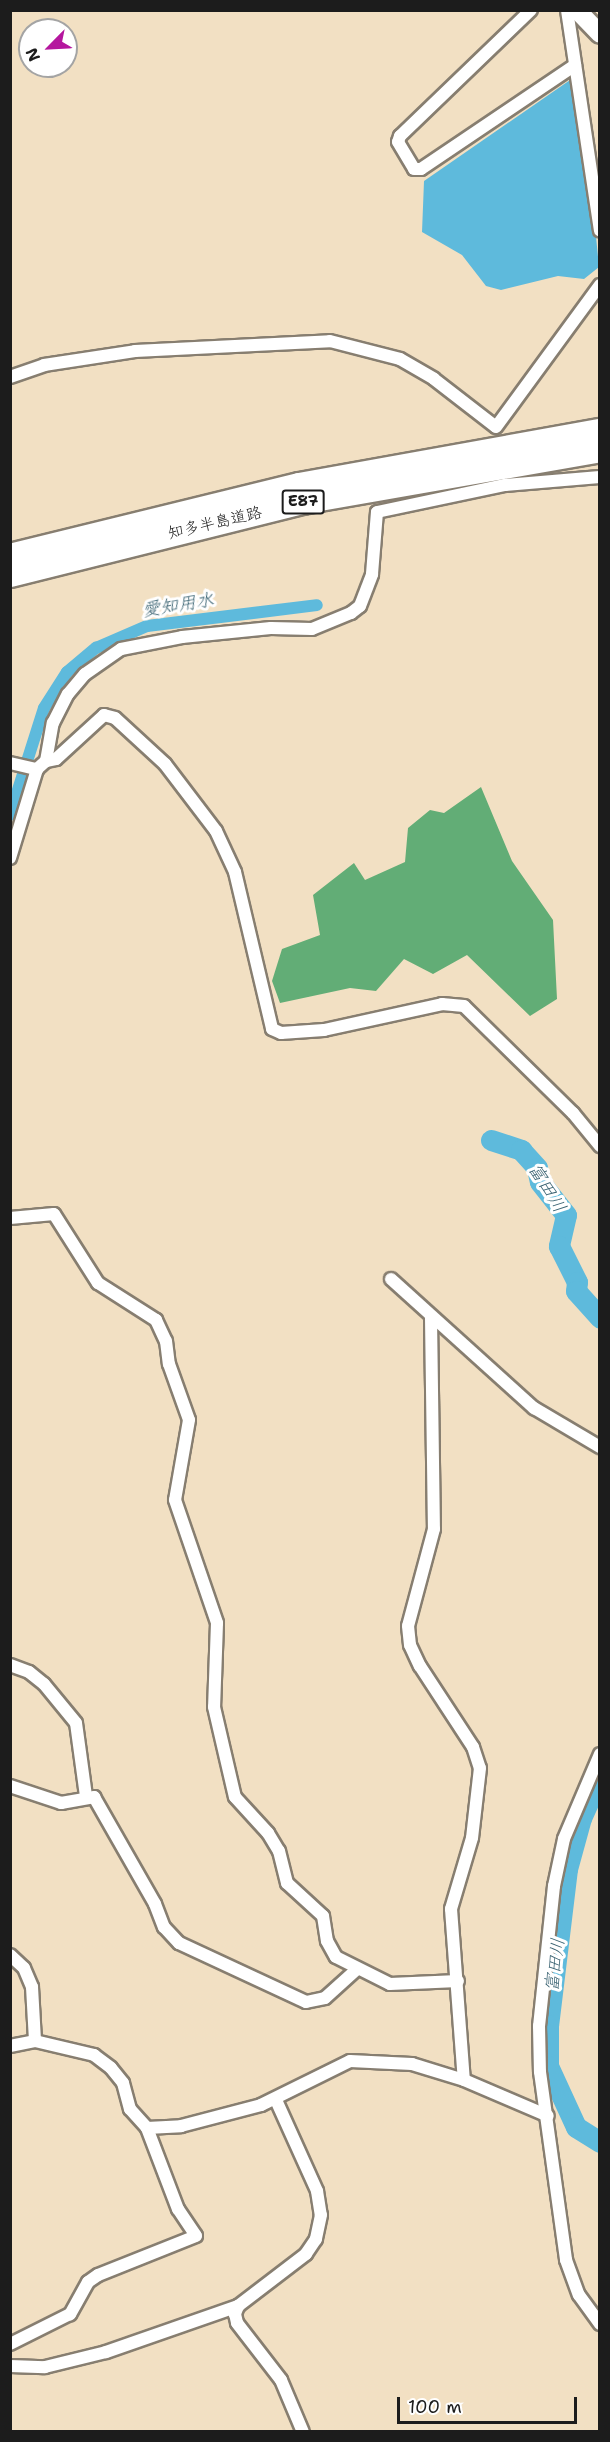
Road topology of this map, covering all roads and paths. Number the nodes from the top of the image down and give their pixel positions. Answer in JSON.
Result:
{"nodes":[{"id":1,"x":531,"y":10,"type":"edge"},
{"id":2,"x":567,"y":10,"type":"edge"},
{"id":3,"x":577,"y":10,"type":"edge"},
{"id":4,"x":600,"y":34,"type":"edge"},
{"id":5,"x":575,"y":64,"type":"junction"},
{"id":6,"x":600,"y":231,"type":"edge"},
{"id":7,"x":600,"y":285,"type":"edge"},
{"id":8,"x":10,"y":376,"type":"edge"},
{"id":9,"x":600,"y":431,"type":"edge"},
{"id":10,"x":600,"y":450,"type":"edge"},
{"id":11,"x":600,"y":477,"type":"edge"},
{"id":12,"x":10,"y":556,"type":"edge"},
{"id":13,"x":10,"y":575,"type":"edge"},
{"id":14,"x":12,"y":763,"type":"edge"},
{"id":15,"x":41,"y":765,"type":"junction"},
{"id":16,"x":10,"y":858,"type":"edge"},
{"id":17,"x":600,"y":1146,"type":"edge"},
{"id":18,"x":10,"y":1218,"type":"edge"},
{"id":19,"x":392,"y":1279,"type":"dead end"},
{"id":20,"x":432,"y":1318,"type":"junction"},
{"id":21,"x":600,"y":1447,"type":"edge"},
{"id":22,"x":10,"y":1665,"type":"edge"},
{"id":23,"x":600,"y":1754,"type":"edge"},
{"id":24,"x":10,"y":1786,"type":"edge"},
{"id":25,"x":86,"y":1796,"type":"junction"},
{"id":26,"x":10,"y":1955,"type":"edge"},
{"id":27,"x":356,"y":1970,"type":"junction"},
{"id":28,"x":458,"y":1981,"type":"junction"},
{"id":29,"x":36,"y":2041,"type":"junction"},
{"id":30,"x":10,"y":2046,"type":"edge"},
{"id":31,"x":464,"y":2080,"type":"junction"},
{"id":32,"x":276,"y":2100,"type":"junction"},
{"id":33,"x":548,"y":2116,"type":"junction"},
{"id":34,"x":147,"y":2128,"type":"junction"},
{"id":35,"x":238,"y":2306,"type":"junction"},
{"id":36,"x":600,"y":2324,"type":"edge"},
{"id":37,"x":10,"y":2344,"type":"edge"},
{"id":38,"x":10,"y":2366,"type":"edge"},
{"id":39,"x":303,"y":2432,"type":"edge"}],
"edges":[{"from":1,"to":5,"type":"street"},
{"from":2,"to":5,"type":"street"},
{"from":3,"to":4,"type":"main road"},
{"from":5,"to":6,"type":"street"},
{"from":7,"to":8,"type":"street"},
{"from":9,"to":12,"type":"highway","name":"知多半島道路","number":"E87"},
{"from":10,"to":13,"type":"highway","name":"知多半島道路","number":"E87"},
{"from":11,"to":15,"type":"street"},
{"from":14,"to":15,"type":"street"},
{"from":15,"to":16,"type":"street"},
{"from":15,"to":17,"type":"street"},
{"from":18,"to":27,"type":"street"},
{"from":19,"to":20,"type":"street"},
{"from":20,"to":21,"type":"street"},
{"from":20,"to":28,"type":"street"},
{"from":22,"to":25,"type":"street"},
{"from":23,"to":33,"type":"street"},
{"from":24,"to":25,"type":"street"},
{"from":25,"to":27,"type":"street"},
{"from":26,"to":29,"type":"street"},
{"from":27,"to":28,"type":"street"},
{"from":28,"to":31,"type":"street"},
{"from":29,"to":30,"type":"street"},
{"from":29,"to":34,"type":"street"},
{"from":31,"to":32,"type":"street"},
{"from":31,"to":33,"type":"street"},
{"from":32,"to":34,"type":"street"},
{"from":32,"to":35,"type":"street"},
{"from":33,"to":36,"type":"street"},
{"from":34,"to":37,"type":"street"},
{"from":35,"to":38,"type":"street"},
{"from":35,"to":39,"type":"street"}]}
